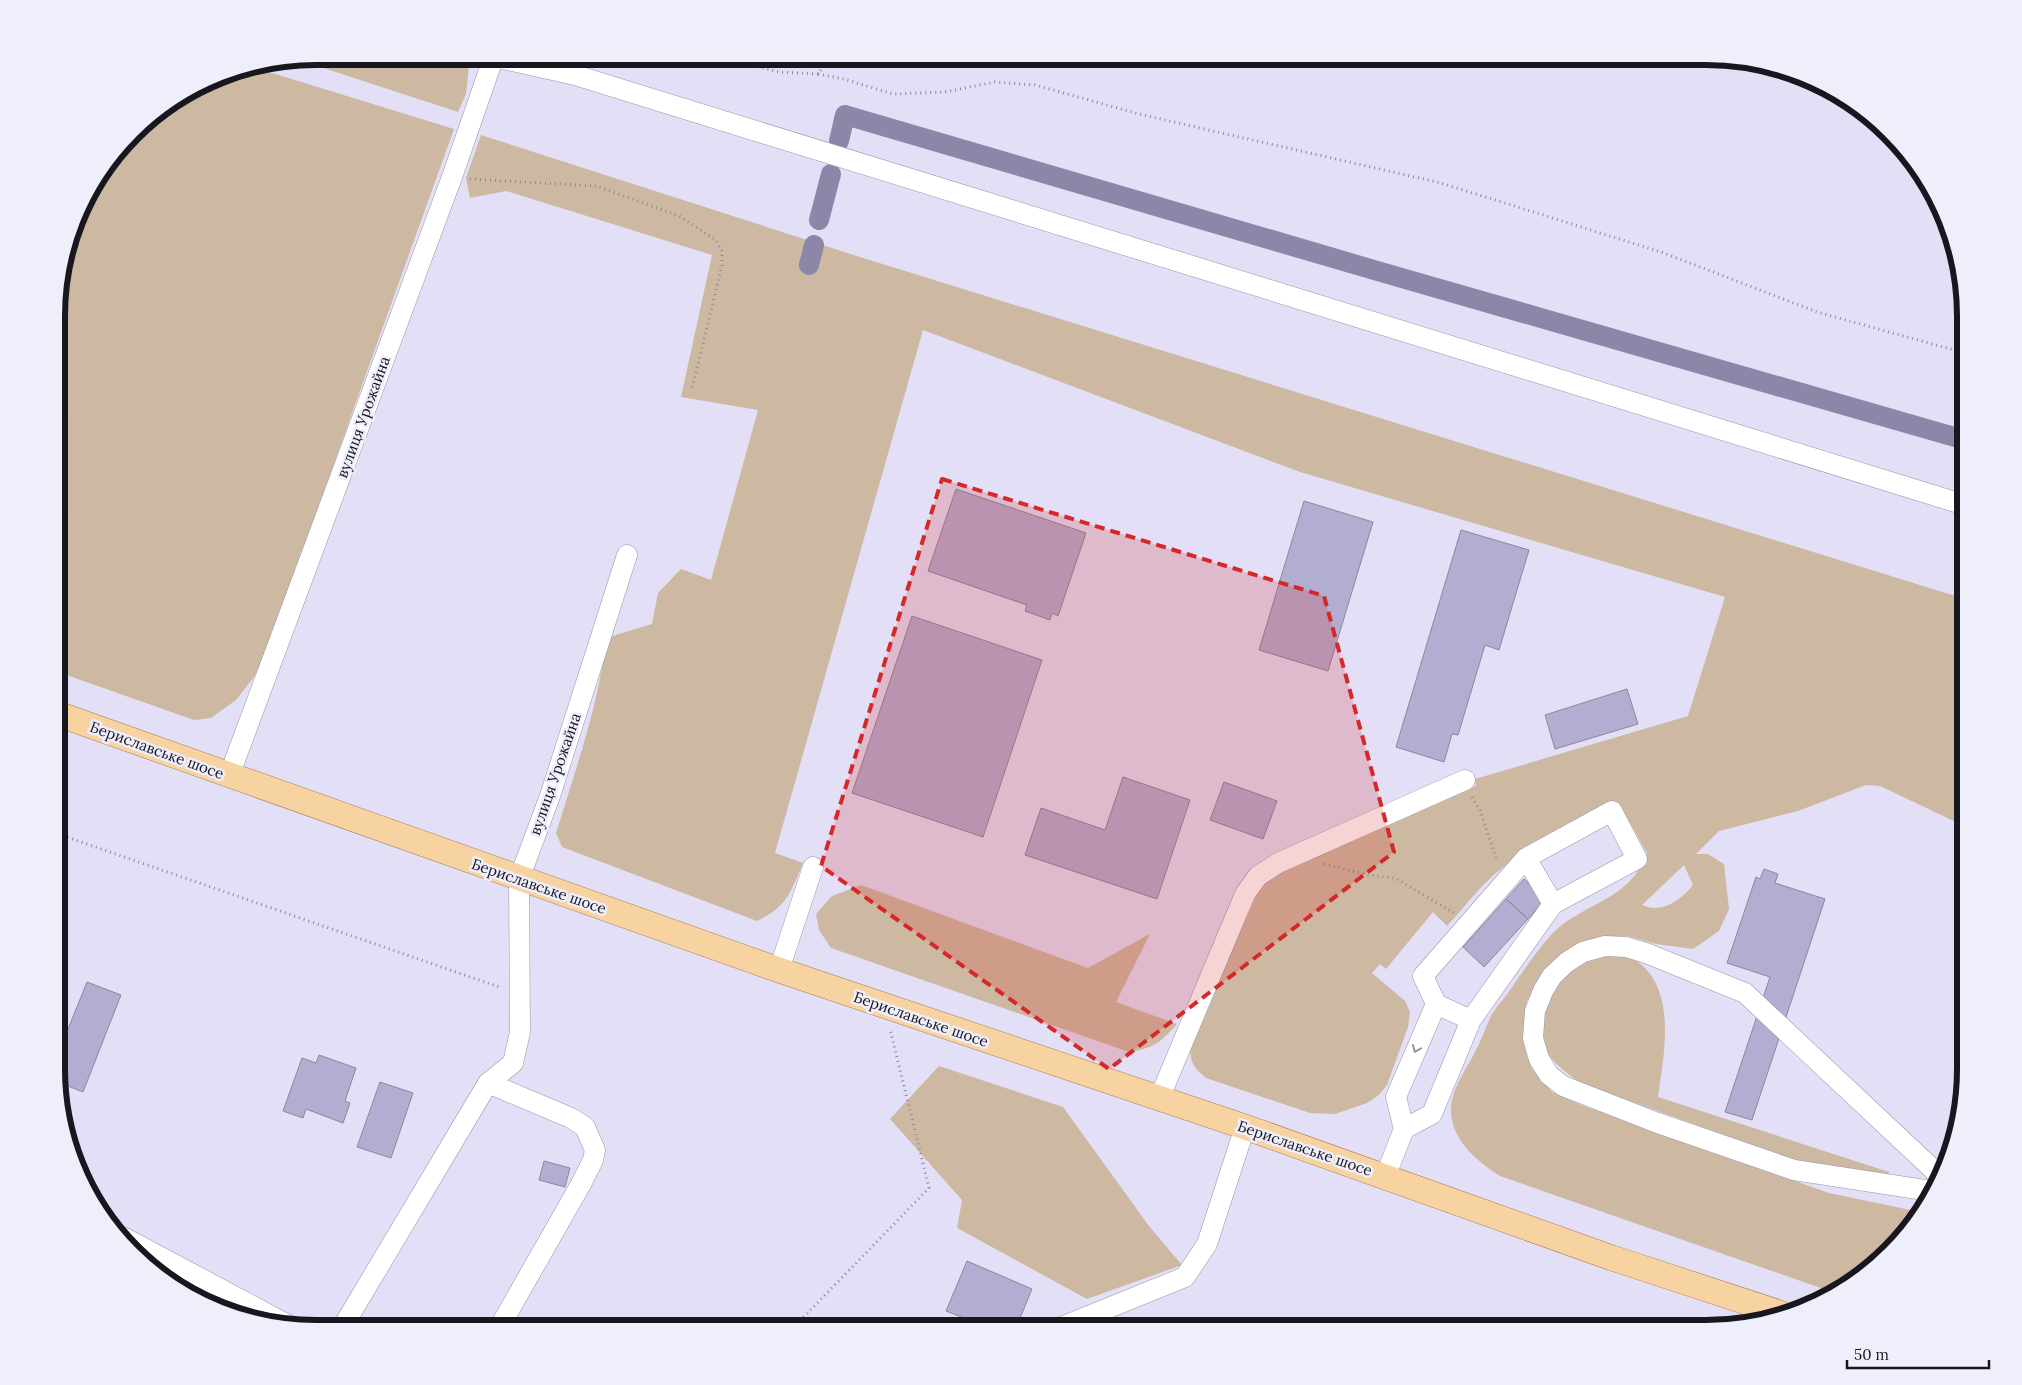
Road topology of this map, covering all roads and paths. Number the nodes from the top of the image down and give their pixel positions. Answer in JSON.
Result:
{"nodes":[{"id":1,"x":491,"y":65,"type":"edge"},
{"id":2,"x":530,"y":65,"type":"edge"},
{"id":3,"x":751,"y":65,"type":"edge"},
{"id":4,"x":824,"y":65,"type":"edge"},
{"id":5,"x":818,"y":74,"type":"junction"},
{"id":6,"x":452,"y":178,"type":"junction"},
{"id":7,"x":1957,"y":351,"type":"edge"},
{"id":8,"x":692,"y":389,"type":"dead end"},
{"id":9,"x":1957,"y":502,"type":"edge"},
{"id":10,"x":627,"y":555,"type":"dead end"},
{"id":11,"x":65,"y":717,"type":"edge"},
{"id":12,"x":230,"y":776,"type":"junction"},
{"id":13,"x":1465,"y":780,"type":"joint"},
{"id":14,"x":65,"y":836,"type":"edge"},
{"id":15,"x":1292,"y":856,"type":"junction"},
{"id":16,"x":1526,"y":858,"type":"junction"},
{"id":17,"x":813,"y":867,"type":"dead end"},
{"id":18,"x":519,"y":879,"type":"junction"},
{"id":19,"x":1505,"y":882,"type":"junction"},
{"id":20,"x":1553,"y":904,"type":"junction"},
{"id":21,"x":1470,"y":924,"type":"junction"},
{"id":22,"x":779,"y":970,"type":"junction"},
{"id":23,"x":520,"y":994,"type":"junction"},
{"id":24,"x":1436,"y":1004,"type":"junction"},
{"id":25,"x":885,"y":1006,"type":"junction"},
{"id":26,"x":1471,"y":1020,"type":"junction"},
{"id":27,"x":488,"y":1083,"type":"junction"},
{"id":28,"x":1159,"y":1099,"type":"junction"},
{"id":29,"x":1245,"y":1127,"type":"junction"},
{"id":30,"x":1404,"y":1129,"type":"junction"},
{"id":31,"x":1935,"y":1171,"type":"edge"},
{"id":32,"x":1385,"y":1177,"type":"junction"},
{"id":33,"x":1925,"y":1190,"type":"edge"},
{"id":34,"x":138,"y":1245,"type":"edge"},
{"id":35,"x":1773,"y":1311,"type":"edge"},
{"id":36,"x":271,"y":1316,"type":"edge"},
{"id":37,"x":347,"y":1320,"type":"edge"},
{"id":38,"x":504,"y":1320,"type":"edge"},
{"id":39,"x":801,"y":1320,"type":"edge"},
{"id":40,"x":1079,"y":1320,"type":"edge"}],
"edges":[{"from":1,"to":6,"type":"street","name":"вулиця Урожайна"},
{"from":2,"to":9,"type":"street"},
{"from":3,"to":5,"type":"path"},
{"from":4,"to":5,"type":"path"},
{"from":5,"to":7,"type":"path"},
{"from":6,"to":8,"type":"path"},
{"from":6,"to":12,"type":"street","name":"вулиця Урожайна"},
{"from":10,"to":18,"type":"street","name":"вулиця Урожайна"},
{"from":11,"to":12,"type":"main road","name":"Бериславське шосе"},
{"from":12,"to":18,"type":"main road","name":"Бериславське шосе"},
{"from":13,"to":15,"type":"street"},
{"from":13,"to":19,"type":"path"},
{"from":14,"to":23,"type":"path"},
{"from":15,"to":21,"type":"path"},
{"from":15,"to":28,"type":"street"},
{"from":16,"to":19,"type":"street"},
{"from":16,"to":20,"type":"street"},
{"from":16,"to":20,"type":"street"},
{"from":17,"to":22,"type":"street"},
{"from":18,"to":22,"type":"main road","name":"Бериславське шосе"},
{"from":18,"to":23,"type":"street"},
{"from":19,"to":21,"type":"street"},
{"from":20,"to":26,"type":"street"},
{"from":21,"to":24,"type":"street"},
{"from":22,"to":25,"type":"main road","name":"Бериславське шосе"},
{"from":23,"to":27,"type":"street"},
{"from":24,"to":26,"type":"street"},
{"from":24,"to":30,"type":"street","one_way":true},
{"from":25,"to":28,"type":"main road","name":"Бериславське шосе"},
{"from":25,"to":39,"type":"path"},
{"from":26,"to":30,"type":"street"},
{"from":27,"to":37,"type":"street"},
{"from":27,"to":38,"type":"street"},
{"from":28,"to":29,"type":"main road","name":"Бериславське шосе"},
{"from":29,"to":32,"type":"main road","name":"Бериславське шосе"},
{"from":29,"to":40,"type":"street"},
{"from":30,"to":32,"type":"street"},
{"from":31,"to":33,"type":"street"},
{"from":32,"to":35,"type":"main road","name":"Бериславське шосе"},
{"from":34,"to":36,"type":"street"}]}
